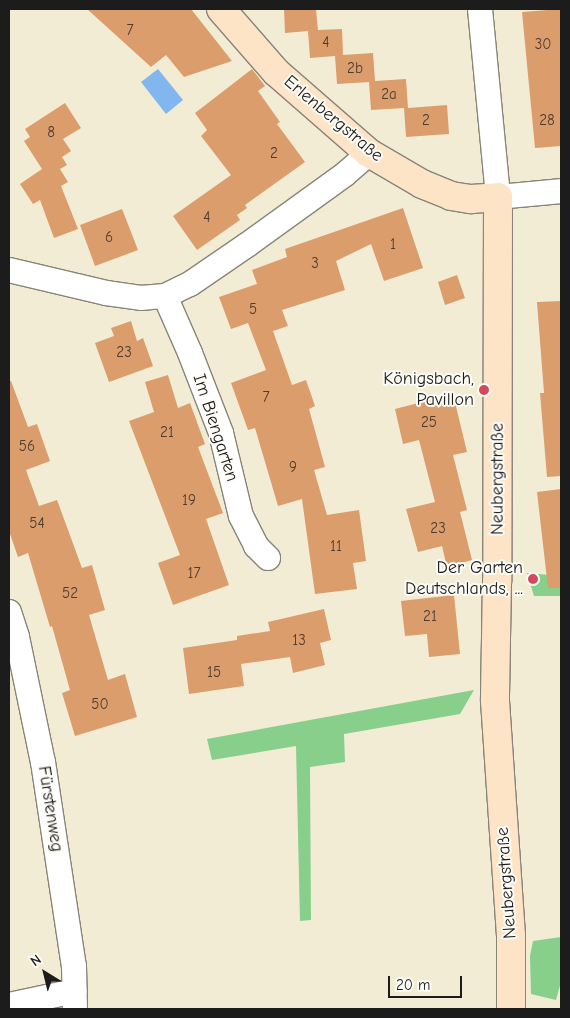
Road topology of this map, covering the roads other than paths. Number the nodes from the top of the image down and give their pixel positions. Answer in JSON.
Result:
{"nodes":[{"id":1,"x":221,"y":9,"type":"edge"},
{"id":2,"x":480,"y":9,"type":"edge"},
{"id":3,"x":369,"y":153,"type":"junction"},
{"id":4,"x":561,"y":191,"type":"edge"},
{"id":5,"x":498,"y":197,"type":"junction"},
{"id":6,"x":9,"y":270,"type":"edge"},
{"id":7,"x":165,"y":296,"type":"junction"},
{"id":8,"x":268,"y":558,"type":"dead end"},
{"id":9,"x":9,"y":612,"type":"edge"},
{"id":10,"x":75,"y":1000,"type":"edge"},
{"id":11,"x":9,"y":1005,"type":"edge"},
{"id":12,"x":511,"y":1009,"type":"edge"}],
"edges":[{"from":1,"to":3,"type":"street","name":"Erlenbergstraße"},
{"from":2,"to":5,"type":"street","name":"Neubergstraße"},
{"from":3,"to":5,"type":"street","name":"Erlenbergstraße"},
{"from":3,"to":7,"type":"street"},
{"from":4,"to":5,"type":"street"},
{"from":5,"to":12,"type":"street","name":"Neubergstraße"},
{"from":6,"to":7,"type":"street"},
{"from":7,"to":8,"type":"street","name":"Im Biengarten"},
{"from":9,"to":10,"type":"street","name":"Fürstenweg"},
{"from":10,"to":11,"type":"street"}]}
